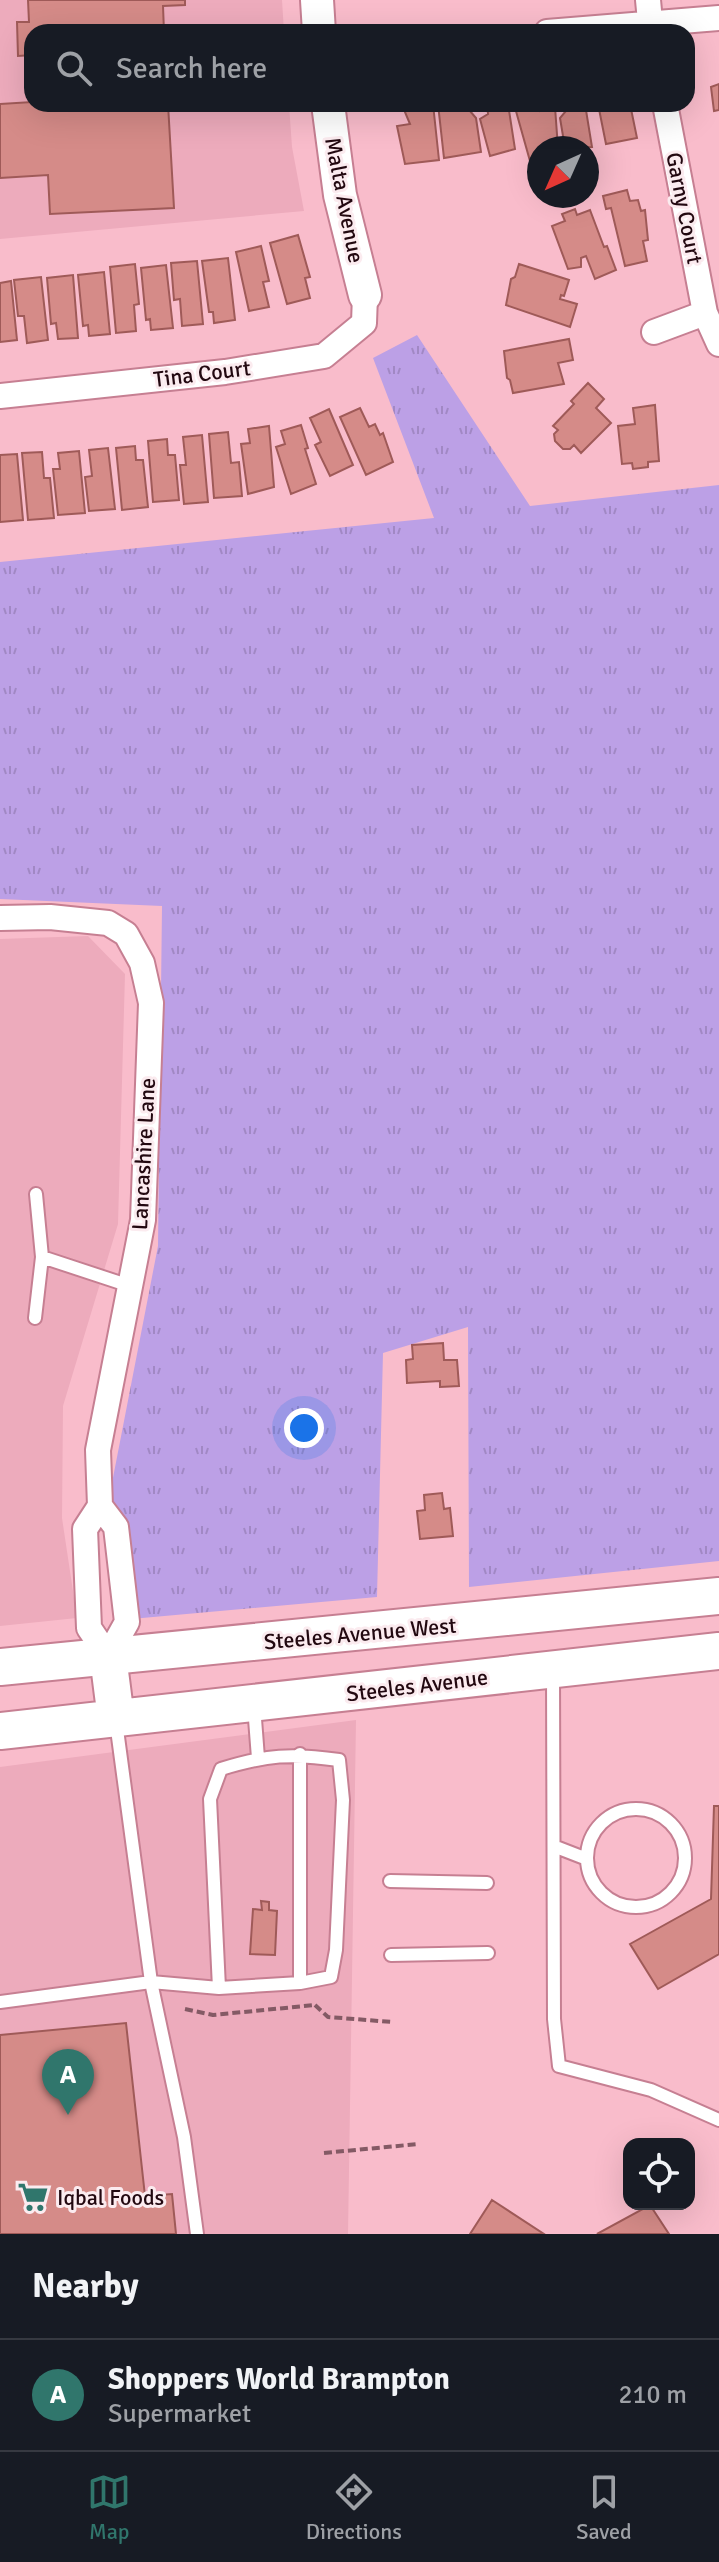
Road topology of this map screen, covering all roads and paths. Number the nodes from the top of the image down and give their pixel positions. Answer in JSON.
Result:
{"nodes":[{"id":1,"x":317,"y":0,"type":"edge"},
{"id":2,"x":648,"y":0,"type":"edge"},
{"id":3,"x":719,"y":18,"type":"edge"},
{"id":4,"x":318,"y":24,"type":"edge"},
{"id":5,"x":650,"y":24,"type":"edge"},
{"id":6,"x":678,"y":24,"type":"edge"},
{"id":7,"x":329,"y":112,"type":"edge"},
{"id":8,"x":667,"y":112,"type":"edge"},
{"id":9,"x":365,"y":295,"type":"joint"},
{"id":10,"x":705,"y":313,"type":"junction"},
{"id":11,"x":654,"y":332,"type":"dead end"},
{"id":12,"x":719,"y":344,"type":"edge"},
{"id":13,"x":0,"y":396,"type":"edge"},
{"id":14,"x":0,"y":918,"type":"edge"},
{"id":15,"x":36,"y":1194,"type":"dead end"},
{"id":16,"x":42,"y":1257,"type":"junction"},
{"id":17,"x":130,"y":1286,"type":"junction"},
{"id":18,"x":35,"y":1318,"type":"dead end"},
{"id":19,"x":100,"y":1506,"type":"junction"},
{"id":20,"x":719,"y":1596,"type":"edge"},
{"id":21,"x":550,"y":1614,"type":"junction"},
{"id":22,"x":719,"y":1651,"type":"edge"},
{"id":23,"x":108,"y":1656,"type":"junction"},
{"id":24,"x":0,"y":1667,"type":"edge"},
{"id":25,"x":554,"y":1669,"type":"junction"},
{"id":26,"x":253,"y":1703,"type":"junction"},
{"id":27,"x":116,"y":1719,"type":"junction"},
{"id":28,"x":0,"y":1731,"type":"edge"},
{"id":29,"x":300,"y":1754,"type":"junction"},
{"id":30,"x":258,"y":1758,"type":"junction"},
{"id":31,"x":556,"y":1847,"type":"junction"},
{"id":32,"x":587,"y":1859,"type":"junction"},
{"id":33,"x":390,"y":1881,"type":"dead end"},
{"id":34,"x":487,"y":1883,"type":"dead end"},
{"id":35,"x":488,"y":1953,"type":"dead end"},
{"id":36,"x":391,"y":1955,"type":"dead end"},
{"id":37,"x":151,"y":1982,"type":"junction"},
{"id":38,"x":300,"y":1983,"type":"junction"},
{"id":39,"x":219,"y":1988,"type":"junction"},
{"id":40,"x":0,"y":2002,"type":"edge"},
{"id":41,"x":315,"y":2005,"type":"junction"},
{"id":42,"x":185,"y":2009,"type":"dead end"},
{"id":43,"x":392,"y":2022,"type":"dead end"},
{"id":44,"x":719,"y":2120,"type":"edge"},
{"id":45,"x":418,"y":2144,"type":"dead end"},
{"id":46,"x":324,"y":2153,"type":"dead end"},
{"id":47,"x":197,"y":2234,"type":"edge"}],
"edges":[{"from":1,"to":4,"type":"street"},
{"from":2,"to":5,"type":"street"},
{"from":3,"to":6,"type":"street"},
{"from":7,"to":9,"type":"street","name":"Malta Avenue"},
{"from":8,"to":10,"type":"street","name":"Garny Court"},
{"from":9,"to":13,"type":"street","name":"Tina Court"},
{"from":10,"to":11,"type":"street"},
{"from":10,"to":12,"type":"street","name":"Garny Court"},
{"from":14,"to":17,"type":"street","name":"Lancashire Lane"},
{"from":15,"to":16,"type":"lane"},
{"from":16,"to":17,"type":"lane"},
{"from":16,"to":18,"type":"lane"},
{"from":17,"to":19,"type":"street","name":"Lancashire Lane"},
{"from":19,"to":23,"type":"street","name":"Lancashire Lane"},
{"from":19,"to":23,"type":"street","name":"Lancashire Lane"},
{"from":20,"to":21,"type":"main road","name":"Steeles Avenue West"},
{"from":21,"to":23,"type":"main road","name":"Steeles Avenue West"},
{"from":21,"to":25,"type":"main road"},
{"from":22,"to":25,"type":"main road","name":"Steeles Avenue"},
{"from":23,"to":24,"type":"main road","name":"Steeles Avenue West"},
{"from":23,"to":27,"type":"main road"},
{"from":25,"to":26,"type":"main road","name":"Steeles Avenue"},
{"from":25,"to":31,"type":"lane"},
{"from":26,"to":27,"type":"main road","name":"Steeles Avenue"},
{"from":26,"to":30,"type":"lane"},
{"from":27,"to":28,"type":"main road"},
{"from":27,"to":37,"type":"lane"},
{"from":29,"to":30,"type":"lane"},
{"from":29,"to":38,"type":"lane"},
{"from":29,"to":38,"type":"lane"},
{"from":30,"to":39,"type":"lane"},
{"from":31,"to":32,"type":"lane"},
{"from":31,"to":44,"type":"lane"},
{"from":32,"to":32,"type":"lane"},
{"from":33,"to":34,"type":"lane"},
{"from":35,"to":36,"type":"lane"},
{"from":37,"to":39,"type":"lane"},
{"from":37,"to":40,"type":"lane"},
{"from":37,"to":47,"type":"lane"},
{"from":38,"to":39,"type":"lane"},
{"from":38,"to":41,"type":"path"},
{"from":41,"to":42,"type":"path"},
{"from":41,"to":43,"type":"path"},
{"from":45,"to":46,"type":"path"}]}
